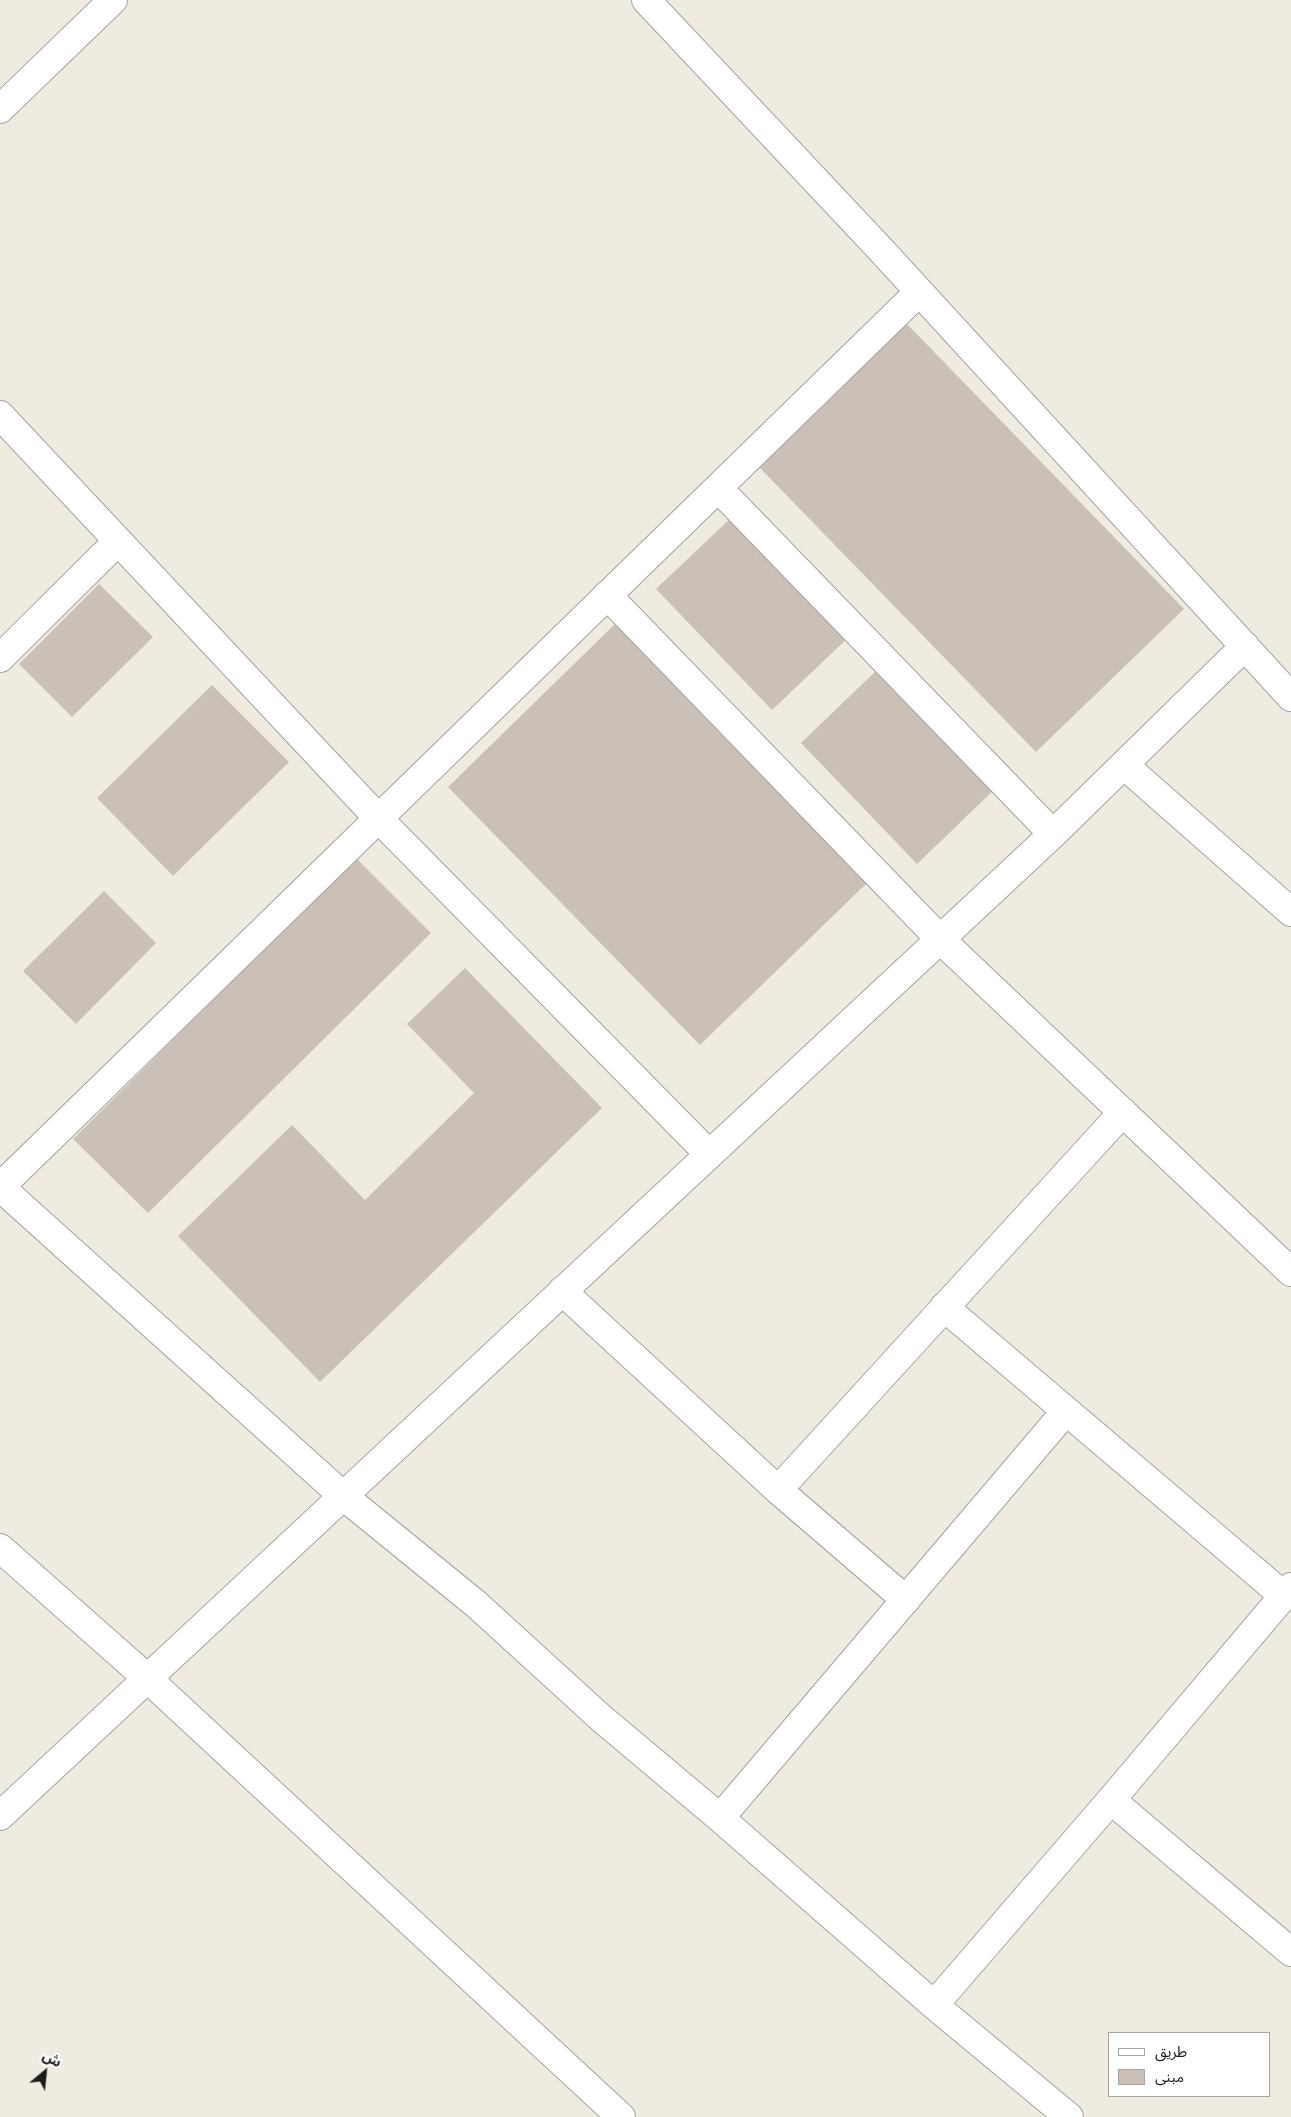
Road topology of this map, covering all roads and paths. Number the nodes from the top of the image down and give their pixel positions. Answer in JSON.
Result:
{"nodes":[{"id":1,"x":113,"y":0,"type":"edge"},
{"id":2,"x":646,"y":0,"type":"edge"},
{"id":3,"x":0,"y":109,"type":"edge"},
{"id":4,"x":919,"y":292,"type":"junction"},
{"id":5,"x":0,"y":415,"type":"edge"},
{"id":6,"x":718,"y":488,"type":"junction"},
{"id":7,"x":118,"y":541,"type":"junction"},
{"id":8,"x":608,"y":595,"type":"junction"},
{"id":9,"x":1245,"y":646,"type":"junction"},
{"id":10,"x":0,"y":658,"type":"edge"},
{"id":11,"x":1291,"y":697,"type":"edge"},
{"id":12,"x":1124,"y":765,"type":"junction"},
{"id":13,"x":378,"y":818,"type":"junction"},
{"id":14,"x":1053,"y":834,"type":"junction"},
{"id":15,"x":1291,"y":912,"type":"edge"},
{"id":16,"x":940,"y":939,"type":"junction"},
{"id":17,"x":1123,"y":1112,"type":"junction"},
{"id":18,"x":709,"y":1154,"type":"junction"},
{"id":19,"x":0,"y":1187,"type":"edge"},
{"id":20,"x":1291,"y":1272,"type":"edge"},
{"id":21,"x":562,"y":1291,"type":"junction"},
{"id":22,"x":944,"y":1307,"type":"junction"},
{"id":23,"x":1066,"y":1411,"type":"junction"},
{"id":24,"x":778,"y":1490,"type":"junction"},
{"id":25,"x":342,"y":1495,"type":"junction"},
{"id":26,"x":0,"y":1548,"type":"edge"},
{"id":27,"x":1287,"y":1591,"type":"edge"},
{"id":28,"x":906,"y":1600,"type":"junction"},
{"id":29,"x":147,"y":1678,"type":"junction"},
{"id":30,"x":1111,"y":1800,"type":"junction"},
{"id":31,"x":0,"y":1816,"type":"edge"},
{"id":32,"x":720,"y":1818,"type":"junction"},
{"id":33,"x":1291,"y":1952,"type":"edge"},
{"id":34,"x":934,"y":2005,"type":"junction"},
{"id":35,"x":621,"y":2117,"type":"edge"},
{"id":36,"x":1069,"y":2117,"type":"edge"}],
"edges":[{"from":1,"to":3,"type":"street"},
{"from":2,"to":4,"type":"street"},
{"from":4,"to":6,"type":"street"},
{"from":4,"to":9,"type":"street"},
{"from":5,"to":7,"type":"street"},
{"from":6,"to":8,"type":"street"},
{"from":6,"to":14,"type":"street"},
{"from":7,"to":10,"type":"street"},
{"from":7,"to":13,"type":"street"},
{"from":8,"to":13,"type":"street"},
{"from":8,"to":16,"type":"street"},
{"from":9,"to":11,"type":"street"},
{"from":9,"to":12,"type":"street"},
{"from":12,"to":14,"type":"street"},
{"from":12,"to":15,"type":"street"},
{"from":13,"to":18,"type":"street"},
{"from":13,"to":19,"type":"street"},
{"from":14,"to":16,"type":"street"},
{"from":16,"to":17,"type":"street"},
{"from":16,"to":18,"type":"street"},
{"from":17,"to":20,"type":"street"},
{"from":17,"to":22,"type":"street"},
{"from":18,"to":21,"type":"street"},
{"from":19,"to":25,"type":"street"},
{"from":21,"to":24,"type":"street"},
{"from":21,"to":25,"type":"street"},
{"from":22,"to":23,"type":"street"},
{"from":22,"to":24,"type":"street"},
{"from":23,"to":27,"type":"street"},
{"from":23,"to":28,"type":"street"},
{"from":24,"to":28,"type":"street"},
{"from":25,"to":29,"type":"street"},
{"from":25,"to":32,"type":"street"},
{"from":26,"to":29,"type":"street"},
{"from":27,"to":30,"type":"street"},
{"from":28,"to":32,"type":"street"},
{"from":29,"to":31,"type":"street"},
{"from":29,"to":35,"type":"street"},
{"from":30,"to":33,"type":"street"},
{"from":30,"to":34,"type":"street"},
{"from":32,"to":34,"type":"street"},
{"from":34,"to":36,"type":"street"}]}
